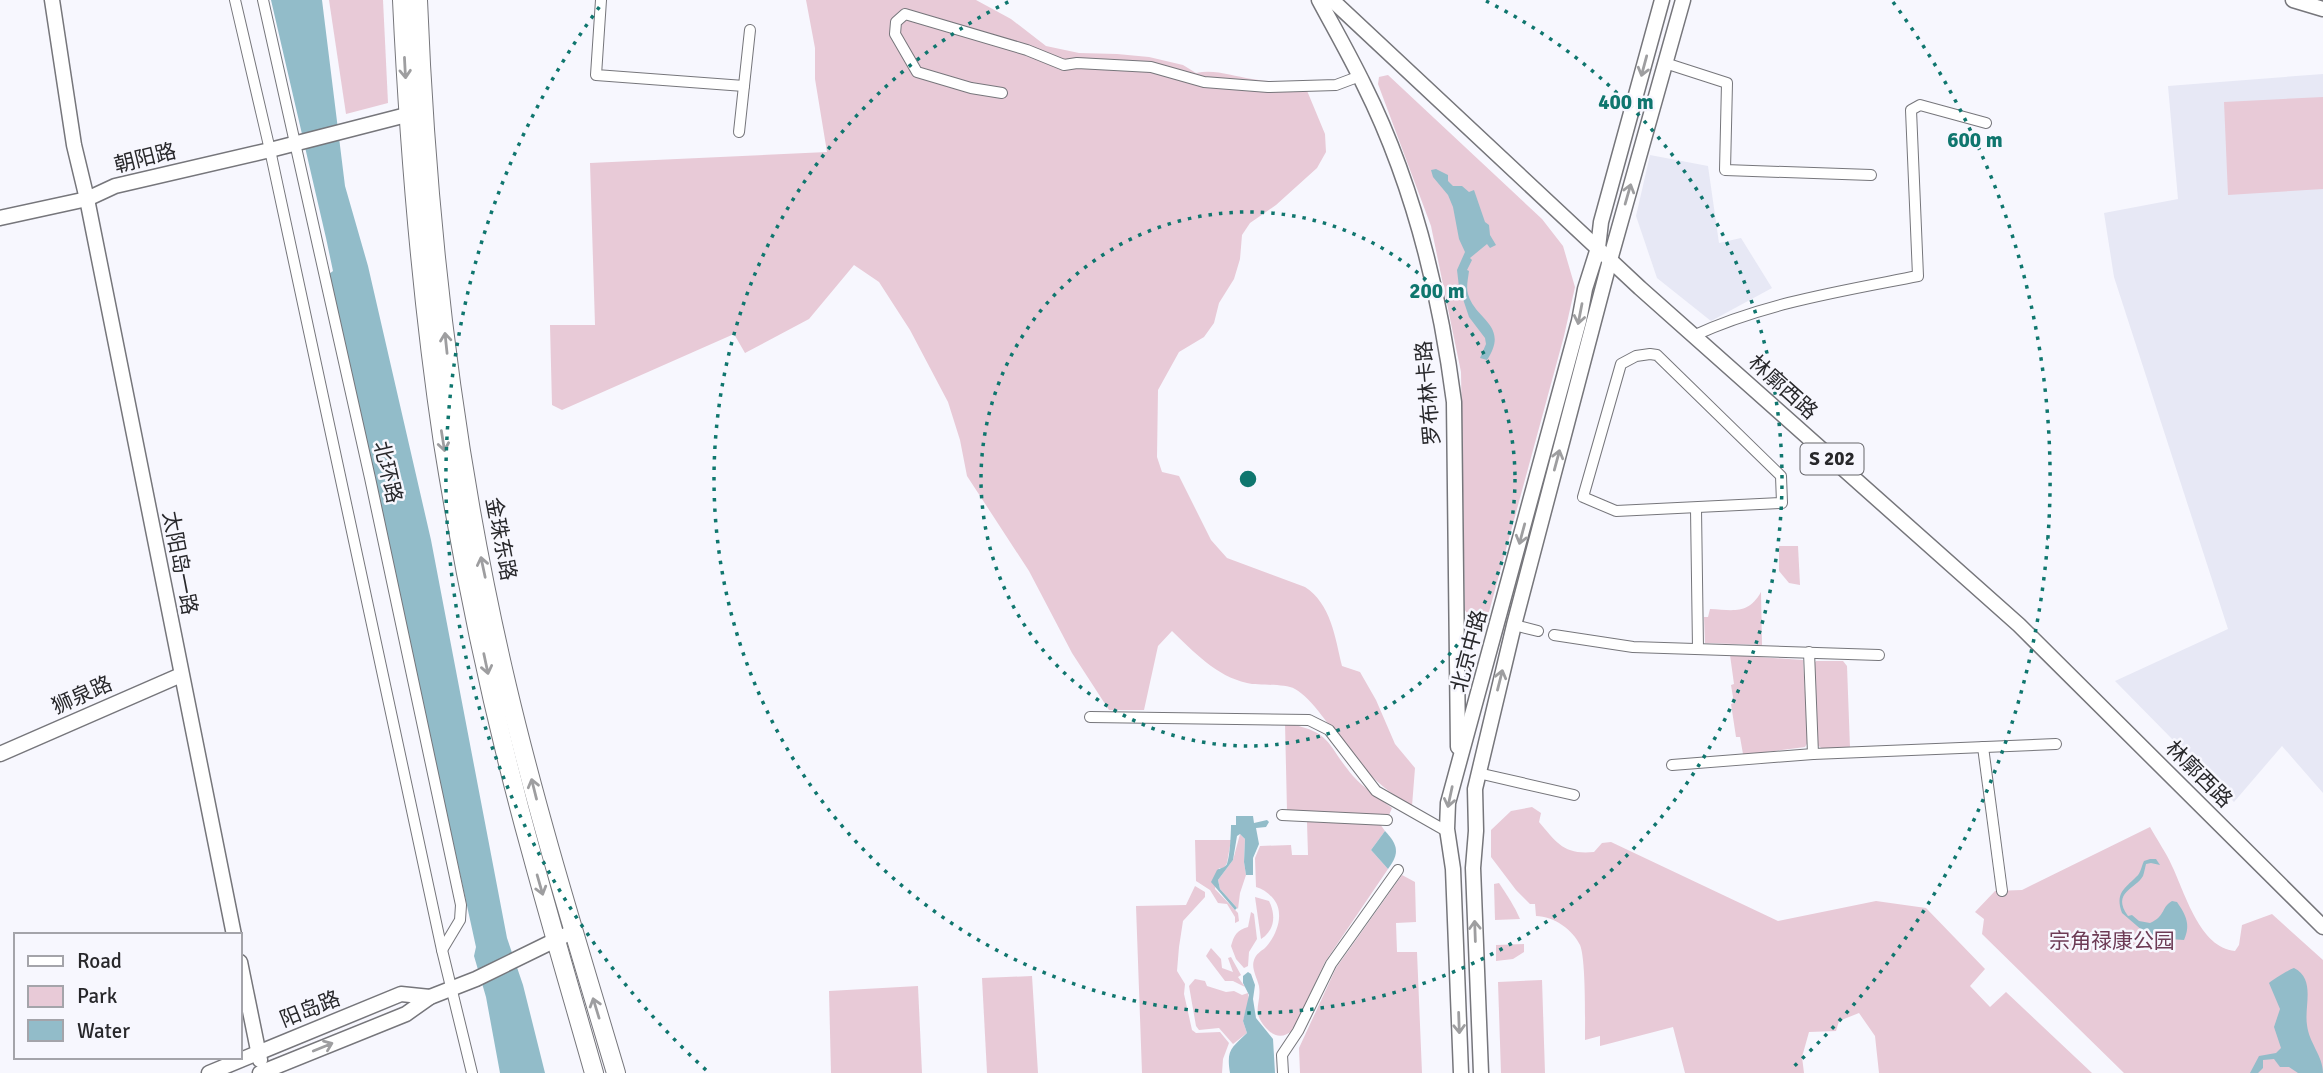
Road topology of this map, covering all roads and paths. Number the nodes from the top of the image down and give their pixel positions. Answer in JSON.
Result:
{"nodes":[{"id":1,"x":52,"y":0,"type":"edge"},
{"id":2,"x":235,"y":0,"type":"edge"},
{"id":3,"x":263,"y":0,"type":"edge"},
{"id":4,"x":402,"y":0,"type":"edge"},
{"id":5,"x":418,"y":0,"type":"edge"},
{"id":6,"x":601,"y":0,"type":"edge"},
{"id":7,"x":1319,"y":0,"type":"edge"},
{"id":8,"x":1332,"y":0,"type":"edge"},
{"id":9,"x":1662,"y":0,"type":"edge"},
{"id":10,"x":1683,"y":0,"type":"edge"},
{"id":11,"x":2293,"y":0,"type":"edge"},
{"id":12,"x":2323,"y":9,"type":"edge"},
{"id":13,"x":750,"y":30,"type":"dead end"},
{"id":14,"x":1665,"y":63,"type":"junction"},
{"id":15,"x":1360,"y":76,"type":"junction"},
{"id":16,"x":744,"y":86,"type":"junction"},
{"id":17,"x":1002,"y":93,"type":"dead end"},
{"id":18,"x":415,"y":113,"type":"junction"},
{"id":19,"x":1986,"y":123,"type":"dead end"},
{"id":20,"x":739,"y":132,"type":"dead end"},
{"id":21,"x":297,"y":143,"type":"junction"},
{"id":22,"x":270,"y":150,"type":"junction"},
{"id":23,"x":1871,"y":175,"type":"dead end"},
{"id":24,"x":88,"y":199,"type":"junction"},
{"id":25,"x":0,"y":218,"type":"edge"},
{"id":26,"x":1598,"y":248,"type":"junction"},
{"id":27,"x":1610,"y":260,"type":"junction"},
{"id":28,"x":1693,"y":336,"type":"junction"},
{"id":29,"x":1696,"y":509,"type":"junction"},
{"id":30,"x":1514,"y":625,"type":"junction"},
{"id":31,"x":1538,"y":631,"type":"dead end"},
{"id":32,"x":1554,"y":635,"type":"dead end"},
{"id":33,"x":1698,"y":649,"type":"junction"},
{"id":34,"x":1809,"y":653,"type":"junction"},
{"id":35,"x":1879,"y":655,"type":"dead end"},
{"id":36,"x":181,"y":675,"type":"junction"},
{"id":37,"x":1090,"y":718,"type":"dead end"},
{"id":38,"x":2056,"y":744,"type":"dead end"},
{"id":39,"x":1983,"y":747,"type":"junction"},
{"id":40,"x":0,"y":754,"type":"edge"},
{"id":41,"x":1813,"y":754,"type":"junction"},
{"id":42,"x":1458,"y":765,"type":"junction"},
{"id":43,"x":1672,"y":765,"type":"dead end"},
{"id":44,"x":1478,"y":772,"type":"junction"},
{"id":45,"x":1574,"y":795,"type":"dead end"},
{"id":46,"x":1282,"y":815,"type":"dead end"},
{"id":47,"x":1387,"y":820,"type":"dead end"},
{"id":48,"x":1448,"y":832,"type":"junction"},
{"id":49,"x":1398,"y":870,"type":"dead end"},
{"id":50,"x":2002,"y":891,"type":"dead end"},
{"id":51,"x":2323,"y":927,"type":"edge"},
{"id":52,"x":573,"y":932,"type":"junction"},
{"id":53,"x":234,"y":933,"type":"edge"},
{"id":54,"x":556,"y":940,"type":"junction"},
{"id":55,"x":442,"y":950,"type":"junction"},
{"id":56,"x":242,"y":972,"type":"edge"},
{"id":57,"x":452,"y":989,"type":"junction"},
{"id":58,"x":430,"y":997,"type":"junction"},
{"id":59,"x":258,"y":1053,"type":"junction"},
{"id":60,"x":209,"y":1073,"type":"edge"},
{"id":61,"x":262,"y":1073,"type":"edge"},
{"id":62,"x":472,"y":1073,"type":"edge"},
{"id":63,"x":594,"y":1073,"type":"edge"},
{"id":64,"x":616,"y":1073,"type":"edge"},
{"id":65,"x":1283,"y":1073,"type":"edge"},
{"id":66,"x":1461,"y":1073,"type":"edge"},
{"id":67,"x":1481,"y":1073,"type":"edge"}],
"edges":[{"from":1,"to":24,"type":"main road","name":"太阳岛一路"},
{"from":2,"to":22,"type":"street"},
{"from":3,"to":21,"type":"street","name":"北环路"},
{"from":4,"to":18,"type":"highway","name":"金珠东路","one_way":true},
{"from":5,"to":18,"type":"highway","name":"金珠东路"},
{"from":6,"to":16,"type":"street"},
{"from":7,"to":15,"type":"main road","name":"罗布林卡路"},
{"from":8,"to":26,"type":"main road","name":"林廓西路","number":"S 202"},
{"from":9,"to":26,"type":"main road","name":"北京中路","one_way":true},
{"from":10,"to":14,"type":"main road","name":"北京中路"},
{"from":11,"to":12,"type":"main road"},
{"from":13,"to":16,"type":"street"},
{"from":14,"to":23,"type":"street"},
{"from":27,"to":14,"type":"main road","name":"北京中路","one_way":true},
{"from":15,"to":17,"type":"street"},
{"from":15,"to":42,"type":"main road","name":"罗布林卡路"},
{"from":16,"to":20,"type":"street"},
{"from":18,"to":21,"type":"main road","name":"朝阳路"},
{"from":52,"to":18,"type":"highway","name":"金珠东路","one_way":true},
{"from":18,"to":54,"type":"highway","name":"金珠东路","one_way":true},
{"from":19,"to":28,"type":"street"},
{"from":21,"to":22,"type":"main road","name":"朝阳路"},
{"from":21,"to":55,"type":"street","name":"北环路"},
{"from":22,"to":24,"type":"main road","name":"朝阳路"},
{"from":22,"to":55,"type":"street"},
{"from":24,"to":25,"type":"main road","name":"朝阳路"},
{"from":24,"to":36,"type":"main road","name":"太阳岛一路"},
{"from":26,"to":27,"type":"main road","name":"林廓西路","number":"S 202"},
{"from":26,"to":42,"type":"main road","name":"北京中路","one_way":true},
{"from":27,"to":28,"type":"main road","name":"林廓西路","number":"S 202"},
{"from":30,"to":27,"type":"main road","name":"北京中路","one_way":true},
{"from":28,"to":51,"type":"main road","name":"林廓西路","number":"S 202"},
{"from":29,"to":29,"type":"street"},
{"from":29,"to":33,"type":"street"},
{"from":30,"to":31,"type":"street"},
{"from":44,"to":30,"type":"main road","name":"北京中路","one_way":true},
{"from":32,"to":33,"type":"street"},
{"from":33,"to":34,"type":"street"},
{"from":34,"to":35,"type":"street"},
{"from":34,"to":41,"type":"street"},
{"from":36,"to":40,"type":"main road","name":"狮泉路"},
{"from":36,"to":53,"type":"main road","name":"太阳岛一路"},
{"from":37,"to":48,"type":"street"},
{"from":38,"to":39,"type":"street"},
{"from":39,"to":41,"type":"street"},
{"from":39,"to":50,"type":"street"},
{"from":41,"to":43,"type":"street"},
{"from":42,"to":48,"type":"main road","name":"北京中路","one_way":true},
{"from":44,"to":45,"type":"street"},
{"from":67,"to":44,"type":"main road","name":"北京中路","one_way":true},
{"from":46,"to":47,"type":"street"},
{"from":48,"to":66,"type":"main road","name":"北京中路","one_way":true},
{"from":49,"to":65,"type":"street"},
{"from":52,"to":54,"type":"main road","name":"阳岛路"},
{"from":64,"to":52,"type":"highway","name":"金珠东路","one_way":true},
{"from":54,"to":57,"type":"main road","name":"阳岛路"},
{"from":54,"to":63,"type":"highway","name":"金珠东路"},
{"from":55,"to":57,"type":"street"},
{"from":56,"to":59,"type":"main road"},
{"from":57,"to":58,"type":"main road","name":"阳岛路"},
{"from":57,"to":62,"type":"street"},
{"from":58,"to":59,"type":"main road","name":"阳岛路"},
{"from":61,"to":58,"type":"main road","name":"阳岛路","one_way":true},
{"from":59,"to":60,"type":"main road","name":"阳岛路"},
{"from":59,"to":61,"type":"main road"}]}
